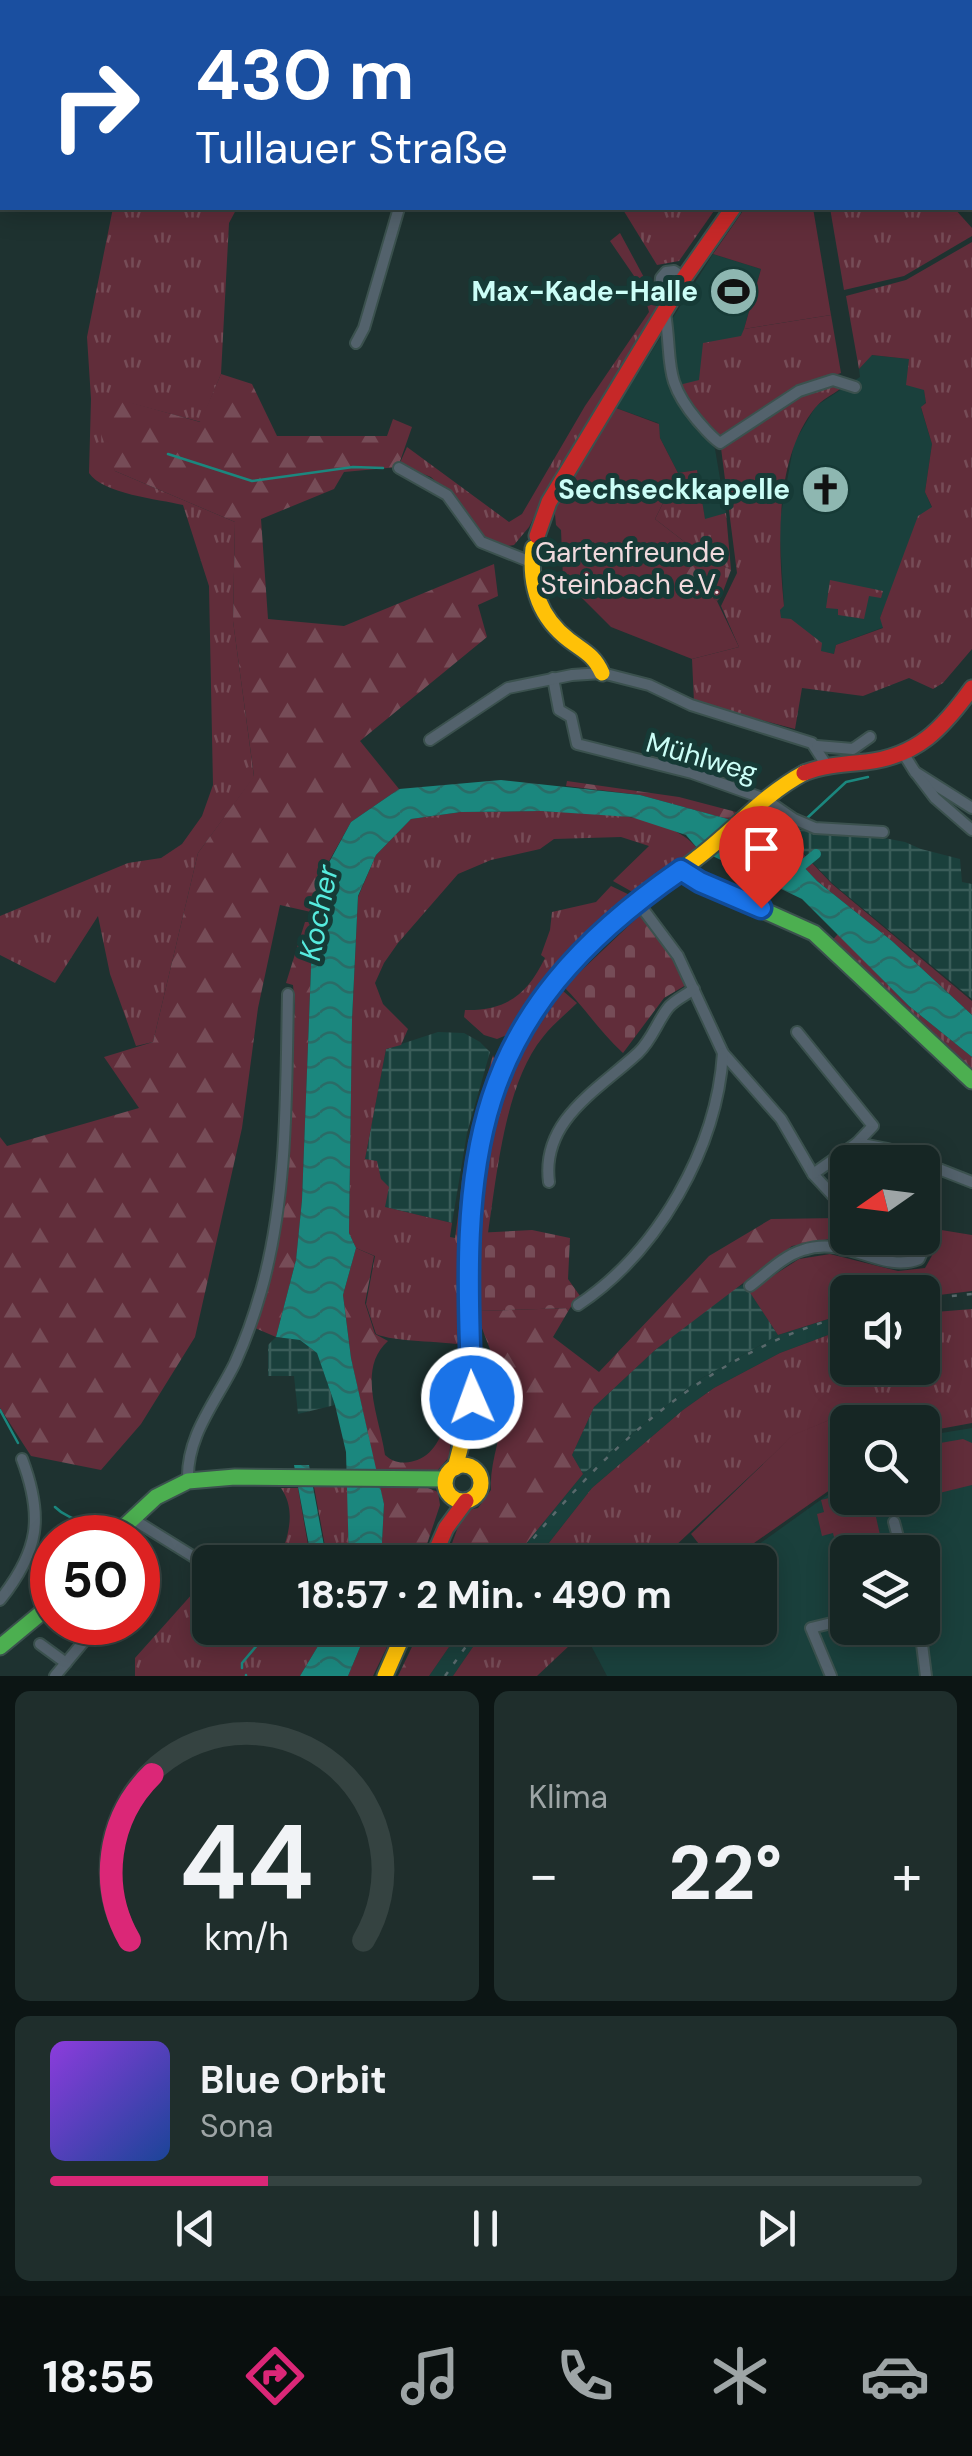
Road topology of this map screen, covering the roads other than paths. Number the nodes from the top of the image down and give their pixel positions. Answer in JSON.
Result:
{"nodes":[{"id":1,"x":399,"y":210,"type":"edge"},
{"id":2,"x":733,"y":210,"type":"edge"},
{"id":3,"x":684,"y":278,"type":"junction"},
{"id":4,"x":674,"y":297,"type":"junction"},
{"id":5,"x":665,"y":312,"type":"junction"},
{"id":6,"x":356,"y":343,"type":"dead end"},
{"id":7,"x":855,"y":387,"type":"dead end"},
{"id":8,"x":399,"y":468,"type":"dead end"},
{"id":9,"x":534,"y":549,"type":"junction"},
{"id":10,"x":602,"y":673,"type":"junction"},
{"id":11,"x":553,"y":678,"type":"junction"},
{"id":12,"x":972,"y":688,"type":"edge"},
{"id":13,"x":870,"y":737,"type":"dead end"},
{"id":14,"x":430,"y":740,"type":"dead end"},
{"id":15,"x":817,"y":746,"type":"junction"},
{"id":16,"x":905,"y":756,"type":"junction"},
{"id":17,"x":827,"y":766,"type":"junction"},
{"id":18,"x":915,"y":772,"type":"junction"},
{"id":19,"x":765,"y":799,"type":"junction"},
{"id":20,"x":972,"y":808,"type":"edge"},
{"id":21,"x":972,"y":830,"type":"edge"},
{"id":22,"x":883,"y":832,"type":"dead end"},
{"id":23,"x":681,"y":870,"type":"junction"},
{"id":24,"x":637,"y":900,"type":"junction"},
{"id":25,"x":694,"y":989,"type":"junction"},
{"id":26,"x":288,"y":994,"type":"dead end"},
{"id":27,"x":797,"y":1032,"type":"dead end"},
{"id":28,"x":722,"y":1052,"type":"junction"},
{"id":29,"x":972,"y":1080,"type":"edge"},
{"id":30,"x":858,"y":1143,"type":"junction"},
{"id":31,"x":813,"y":1174,"type":"junction"},
{"id":32,"x":549,"y":1182,"type":"dead end"},
{"id":33,"x":972,"y":1182,"type":"edge"},
{"id":34,"x":830,"y":1192,"type":"edge"},
{"id":35,"x":830,"y":1245,"type":"edge"},
{"id":36,"x":868,"y":1255,"type":"edge"},
{"id":37,"x":920,"y":1255,"type":"edge"},
{"id":38,"x":750,"y":1286,"type":"dead end"},
{"id":39,"x":578,"y":1305,"type":"dead end"},
{"id":40,"x":467,"y":1433,"type":"junction"},
{"id":41,"x":22,"y":1459,"type":"dead end"},
{"id":42,"x":472,"y":1468,"type":"junction"},
{"id":43,"x":450,"y":1480,"type":"junction"},
{"id":44,"x":188,"y":1482,"type":"junction"},
{"id":45,"x":466,"y":1501,"type":"junction"},
{"id":46,"x":135,"y":1515,"type":"edge"},
{"id":47,"x":894,"y":1522,"type":"dead end"},
{"id":48,"x":446,"y":1528,"type":"junction"},
{"id":49,"x":897,"y":1535,"type":"edge"},
{"id":50,"x":160,"y":1536,"type":"edge"},
{"id":51,"x":439,"y":1545,"type":"edge"},
{"id":52,"x":192,"y":1556,"type":"edge"},
{"id":53,"x":0,"y":1600,"type":"edge"},
{"id":54,"x":30,"y":1622,"type":"edge"},
{"id":55,"x":830,"y":1624,"type":"edge"},
{"id":56,"x":41,"y":1645,"type":"edge"},
{"id":57,"x":80,"y":1645,"type":"edge"},
{"id":58,"x":399,"y":1645,"type":"edge"},
{"id":59,"x":922,"y":1645,"type":"edge"},
{"id":60,"x":0,"y":1647,"type":"edge"},
{"id":61,"x":66,"y":1663,"type":"junction"},
{"id":62,"x":55,"y":1676,"type":"edge"},
{"id":63,"x":385,"y":1676,"type":"edge"},
{"id":64,"x":830,"y":1676,"type":"edge"},
{"id":65,"x":926,"y":1676,"type":"edge"}],
"edges":[{"from":1,"to":6,"type":"street"},
{"from":2,"to":3,"type":"main road"},
{"from":3,"to":4,"type":"main road"},
{"from":3,"to":4,"type":"street"},
{"from":4,"to":5,"type":"main road"},
{"from":5,"to":7,"type":"street"},
{"from":5,"to":9,"type":"main road"},
{"from":8,"to":9,"type":"street"},
{"from":9,"to":10,"type":"main road"},
{"from":10,"to":11,"type":"street"},
{"from":10,"to":15,"type":"street"},
{"from":11,"to":14,"type":"street"},
{"from":11,"to":19,"type":"street","name":"Mühlweg"},
{"from":12,"to":16,"type":"main road"},
{"from":13,"to":15,"type":"street"},
{"from":15,"to":17,"type":"street"},
{"from":16,"to":17,"type":"main road"},
{"from":16,"to":18,"type":"street"},
{"from":17,"to":19,"type":"main road"},
{"from":18,"to":20,"type":"street"},
{"from":18,"to":21,"type":"street"},
{"from":19,"to":22,"type":"street","name":"Mühlweg"},
{"from":19,"to":23,"type":"main road"},
{"from":23,"to":24,"type":"main road"},
{"from":23,"to":29,"type":"main road"},
{"from":24,"to":25,"type":"street"},
{"from":24,"to":40,"type":"main road"},
{"from":25,"to":28,"type":"street"},
{"from":25,"to":32,"type":"street"},
{"from":26,"to":44,"type":"street"},
{"from":27,"to":30,"type":"street"},
{"from":28,"to":31,"type":"street"},
{"from":28,"to":39,"type":"street"},
{"from":30,"to":31,"type":"street"},
{"from":30,"to":33,"type":"street"},
{"from":31,"to":34,"type":"street"},
{"from":35,"to":38,"type":"street"},
{"from":36,"to":37,"type":"street"},
{"from":40,"to":42,"type":"main road"},
{"from":40,"to":43,"type":"main road"},
{"from":41,"to":53,"type":"street"},
{"from":42,"to":43,"type":"main road"},
{"from":42,"to":45,"type":"main road"},
{"from":43,"to":44,"type":"main road"},
{"from":43,"to":45,"type":"main road"},
{"from":43,"to":48,"type":"main road"},
{"from":44,"to":46,"type":"main road"},
{"from":45,"to":48,"type":"main road"},
{"from":47,"to":49,"type":"street"},
{"from":48,"to":51,"type":"main road"},
{"from":50,"to":52,"type":"street"},
{"from":54,"to":60,"type":"main road"},
{"from":55,"to":64,"type":"street"},
{"from":56,"to":61,"type":"street"},
{"from":57,"to":61,"type":"street"},
{"from":58,"to":63,"type":"main road"},
{"from":59,"to":65,"type":"street"},
{"from":61,"to":62,"type":"street"}]}
